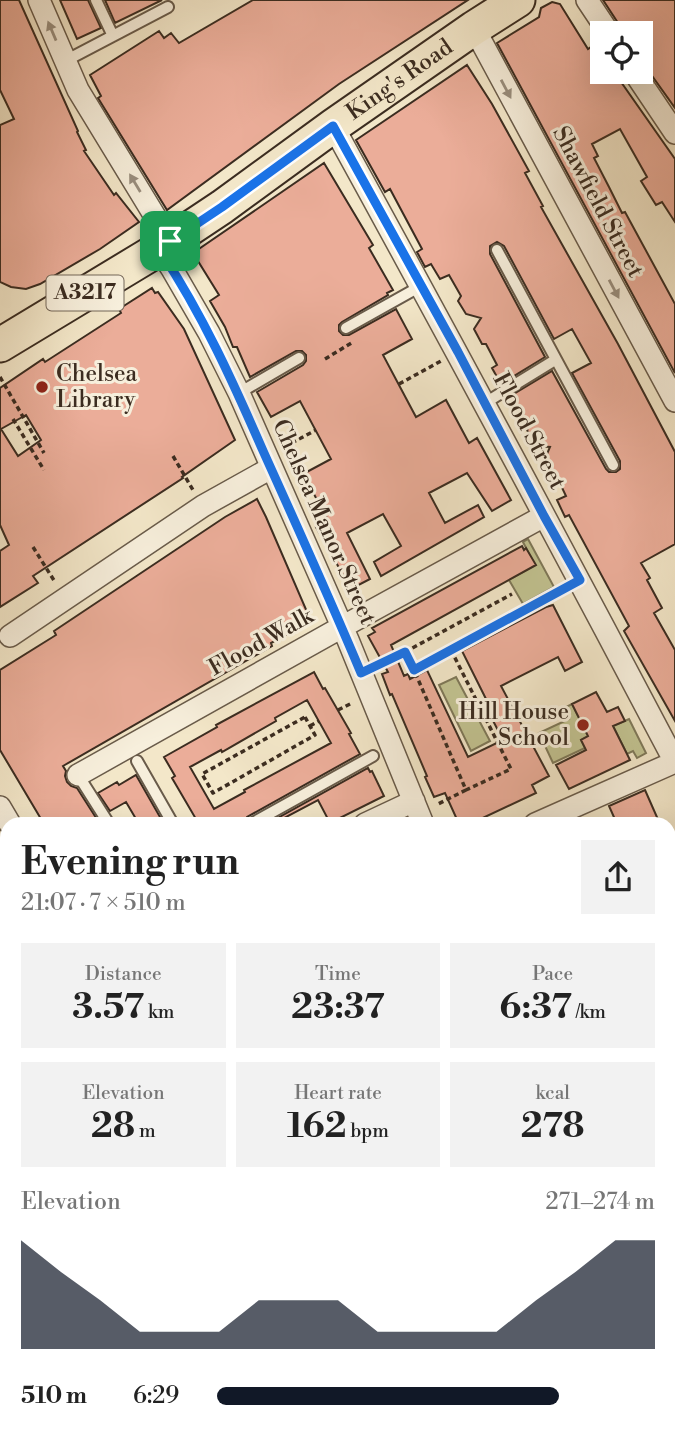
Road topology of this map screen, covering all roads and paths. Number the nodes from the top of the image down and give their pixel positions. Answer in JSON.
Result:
{"nodes":[{"id":1,"x":38,"y":0,"type":"edge"},
{"id":2,"x":96,"y":0,"type":"edge"},
{"id":3,"x":587,"y":0,"type":"edge"},
{"id":4,"x":507,"y":3,"type":"edge"},
{"id":5,"x":168,"y":7,"type":"dead end"},
{"id":6,"x":601,"y":21,"type":"edge"},
{"id":7,"x":474,"y":28,"type":"junction"},
{"id":8,"x":113,"y":36,"type":"junction"},
{"id":9,"x":65,"y":61,"type":"junction"},
{"id":10,"x":642,"y":84,"type":"edge"},
{"id":11,"x":333,"y":126,"type":"junction"},
{"id":12,"x":675,"y":133,"type":"edge"},
{"id":13,"x":164,"y":245,"type":"junction"},
{"id":14,"x":497,"y":250,"type":"dead end"},
{"id":15,"x":421,"y":286,"type":"junction"},
{"id":16,"x":346,"y":328,"type":"joint"},
{"id":17,"x":0,"y":345,"type":"edge"},
{"id":18,"x":458,"y":352,"type":"junction"},
{"id":19,"x":299,"y":358,"type":"dead end"},
{"id":20,"x":325,"y":359,"type":"dead end"},
{"id":21,"x":555,"y":360,"type":"junction"},
{"id":22,"x":0,"y":377,"type":"edge"},
{"id":23,"x":399,"y":384,"type":"dead end"},
{"id":24,"x":239,"y":393,"type":"junction"},
{"id":25,"x":675,"y":401,"type":"edge"},
{"id":26,"x":485,"y":403,"type":"junction"},
{"id":27,"x":13,"y":419,"type":"dead end"},
{"id":28,"x":316,"y":430,"type":"dead end"},
{"id":29,"x":44,"y":453,"type":"dead end"},
{"id":30,"x":173,"y":456,"type":"dead end"},
{"id":31,"x":268,"y":462,"type":"junction"},
{"id":32,"x":613,"y":465,"type":"dead end"},
{"id":33,"x":44,"y":470,"type":"dead end"},
{"id":34,"x":203,"y":506,"type":"junction"},
{"id":35,"x":544,"y":516,"type":"junction"},
{"id":36,"x":33,"y":547,"type":"dead end"},
{"id":37,"x":580,"y":580,"type":"junction"},
{"id":38,"x":512,"y":594,"type":"dead end"},
{"id":39,"x":66,"y":598,"type":"junction"},
{"id":40,"x":342,"y":627,"type":"junction"},
{"id":41,"x":10,"y":636,"type":"dead end"},
{"id":42,"x":451,"y":650,"type":"junction"},
{"id":43,"x":405,"y":652,"type":"junction"},
{"id":44,"x":414,"y":670,"type":"junction"},
{"id":45,"x":361,"y":673,"type":"junction"},
{"id":46,"x":318,"y":721,"type":"dead end"},
{"id":47,"x":310,"y":726,"type":"junction"},
{"id":48,"x":673,"y":752,"type":"edge"},
{"id":49,"x":373,"y":756,"type":"dead end"},
{"id":50,"x":137,"y":761,"type":"dead end"},
{"id":51,"x":79,"y":775,"type":"joint"},
{"id":52,"x":208,"y":785,"type":"junction"},
{"id":53,"x":202,"y":788,"type":"dead end"},
{"id":54,"x":466,"y":790,"type":"junction"},
{"id":55,"x":418,"y":813,"type":"edge"},
{"id":56,"x":105,"y":817,"type":"edge"},
{"id":57,"x":169,"y":817,"type":"edge"},
{"id":58,"x":264,"y":817,"type":"edge"},
{"id":59,"x":399,"y":817,"type":"edge"},
{"id":60,"x":548,"y":817,"type":"edge"}],
"edges":[{"from":9,"to":1,"type":"street","name":"Chelsea Manor Street","one_way":true},
{"from":2,"to":8,"type":"lane"},
{"from":3,"to":6,"type":"street"},
{"from":4,"to":7,"type":"main road","name":"King's Road","number":"A3217"},
{"from":5,"to":8,"type":"lane"},
{"from":7,"to":11,"type":"main road","name":"King's Road","number":"A3217"},
{"from":7,"to":25,"type":"street","name":"Shawfield Street","one_way":true},
{"from":8,"to":9,"type":"lane"},
{"from":13,"to":9,"type":"street","name":"Chelsea Manor Street","one_way":true},
{"from":10,"to":12,"type":"street"},
{"from":11,"to":13,"type":"main road","name":"King's Road","number":"A3217"},
{"from":11,"to":15,"type":"street","name":"Flood Street"},
{"from":13,"to":17,"type":"main road","name":"King's Road","number":"A3217"},
{"from":13,"to":24,"type":"street","name":"Chelsea Manor Street"},
{"from":14,"to":21,"type":"lane"},
{"from":15,"to":16,"type":"lane"},
{"from":15,"to":18,"type":"street","name":"Flood Street"},
{"from":16,"to":20,"type":"path"},
{"from":18,"to":23,"type":"path"},
{"from":18,"to":26,"type":"street","name":"Flood Street"},
{"from":19,"to":24,"type":"lane"},
{"from":21,"to":26,"type":"lane"},
{"from":21,"to":32,"type":"lane"},
{"from":22,"to":29,"type":"path"},
{"from":24,"to":31,"type":"street","name":"Chelsea Manor Street"},
{"from":26,"to":35,"type":"street","name":"Flood Street"},
{"from":27,"to":33,"type":"path"},
{"from":28,"to":31,"type":"path"},
{"from":30,"to":34,"type":"path"},
{"from":31,"to":34,"type":"street"},
{"from":31,"to":40,"type":"street","name":"Chelsea Manor Street"},
{"from":34,"to":39,"type":"street"},
{"from":35,"to":37,"type":"street","name":"Flood Street"},
{"from":35,"to":40,"type":"street","name":"Flood Walk"},
{"from":36,"to":39,"type":"path"},
{"from":37,"to":42,"type":"path"},
{"from":37,"to":48,"type":"street","name":"Flood Street"},
{"from":38,"to":43,"type":"path"},
{"from":39,"to":41,"type":"street"},
{"from":40,"to":45,"type":"street","name":"Chelsea Manor Street"},
{"from":40,"to":51,"type":"street","name":"Flood Walk"},
{"from":42,"to":44,"type":"path"},
{"from":42,"to":54,"type":"path"},
{"from":43,"to":44,"type":"path"},
{"from":43,"to":45,"type":"path"},
{"from":44,"to":54,"type":"path"},
{"from":45,"to":55,"type":"street","name":"Chelsea Manor Street"},
{"from":46,"to":47,"type":"path"},
{"from":47,"to":52,"type":"path"},
{"from":47,"to":52,"type":"path"},
{"from":48,"to":60,"type":"street"},
{"from":49,"to":58,"type":"lane"},
{"from":50,"to":57,"type":"lane"},
{"from":51,"to":56,"type":"lane"},
{"from":52,"to":53,"type":"path"},
{"from":54,"to":55,"type":"path"},
{"from":55,"to":59,"type":"street"}]}
